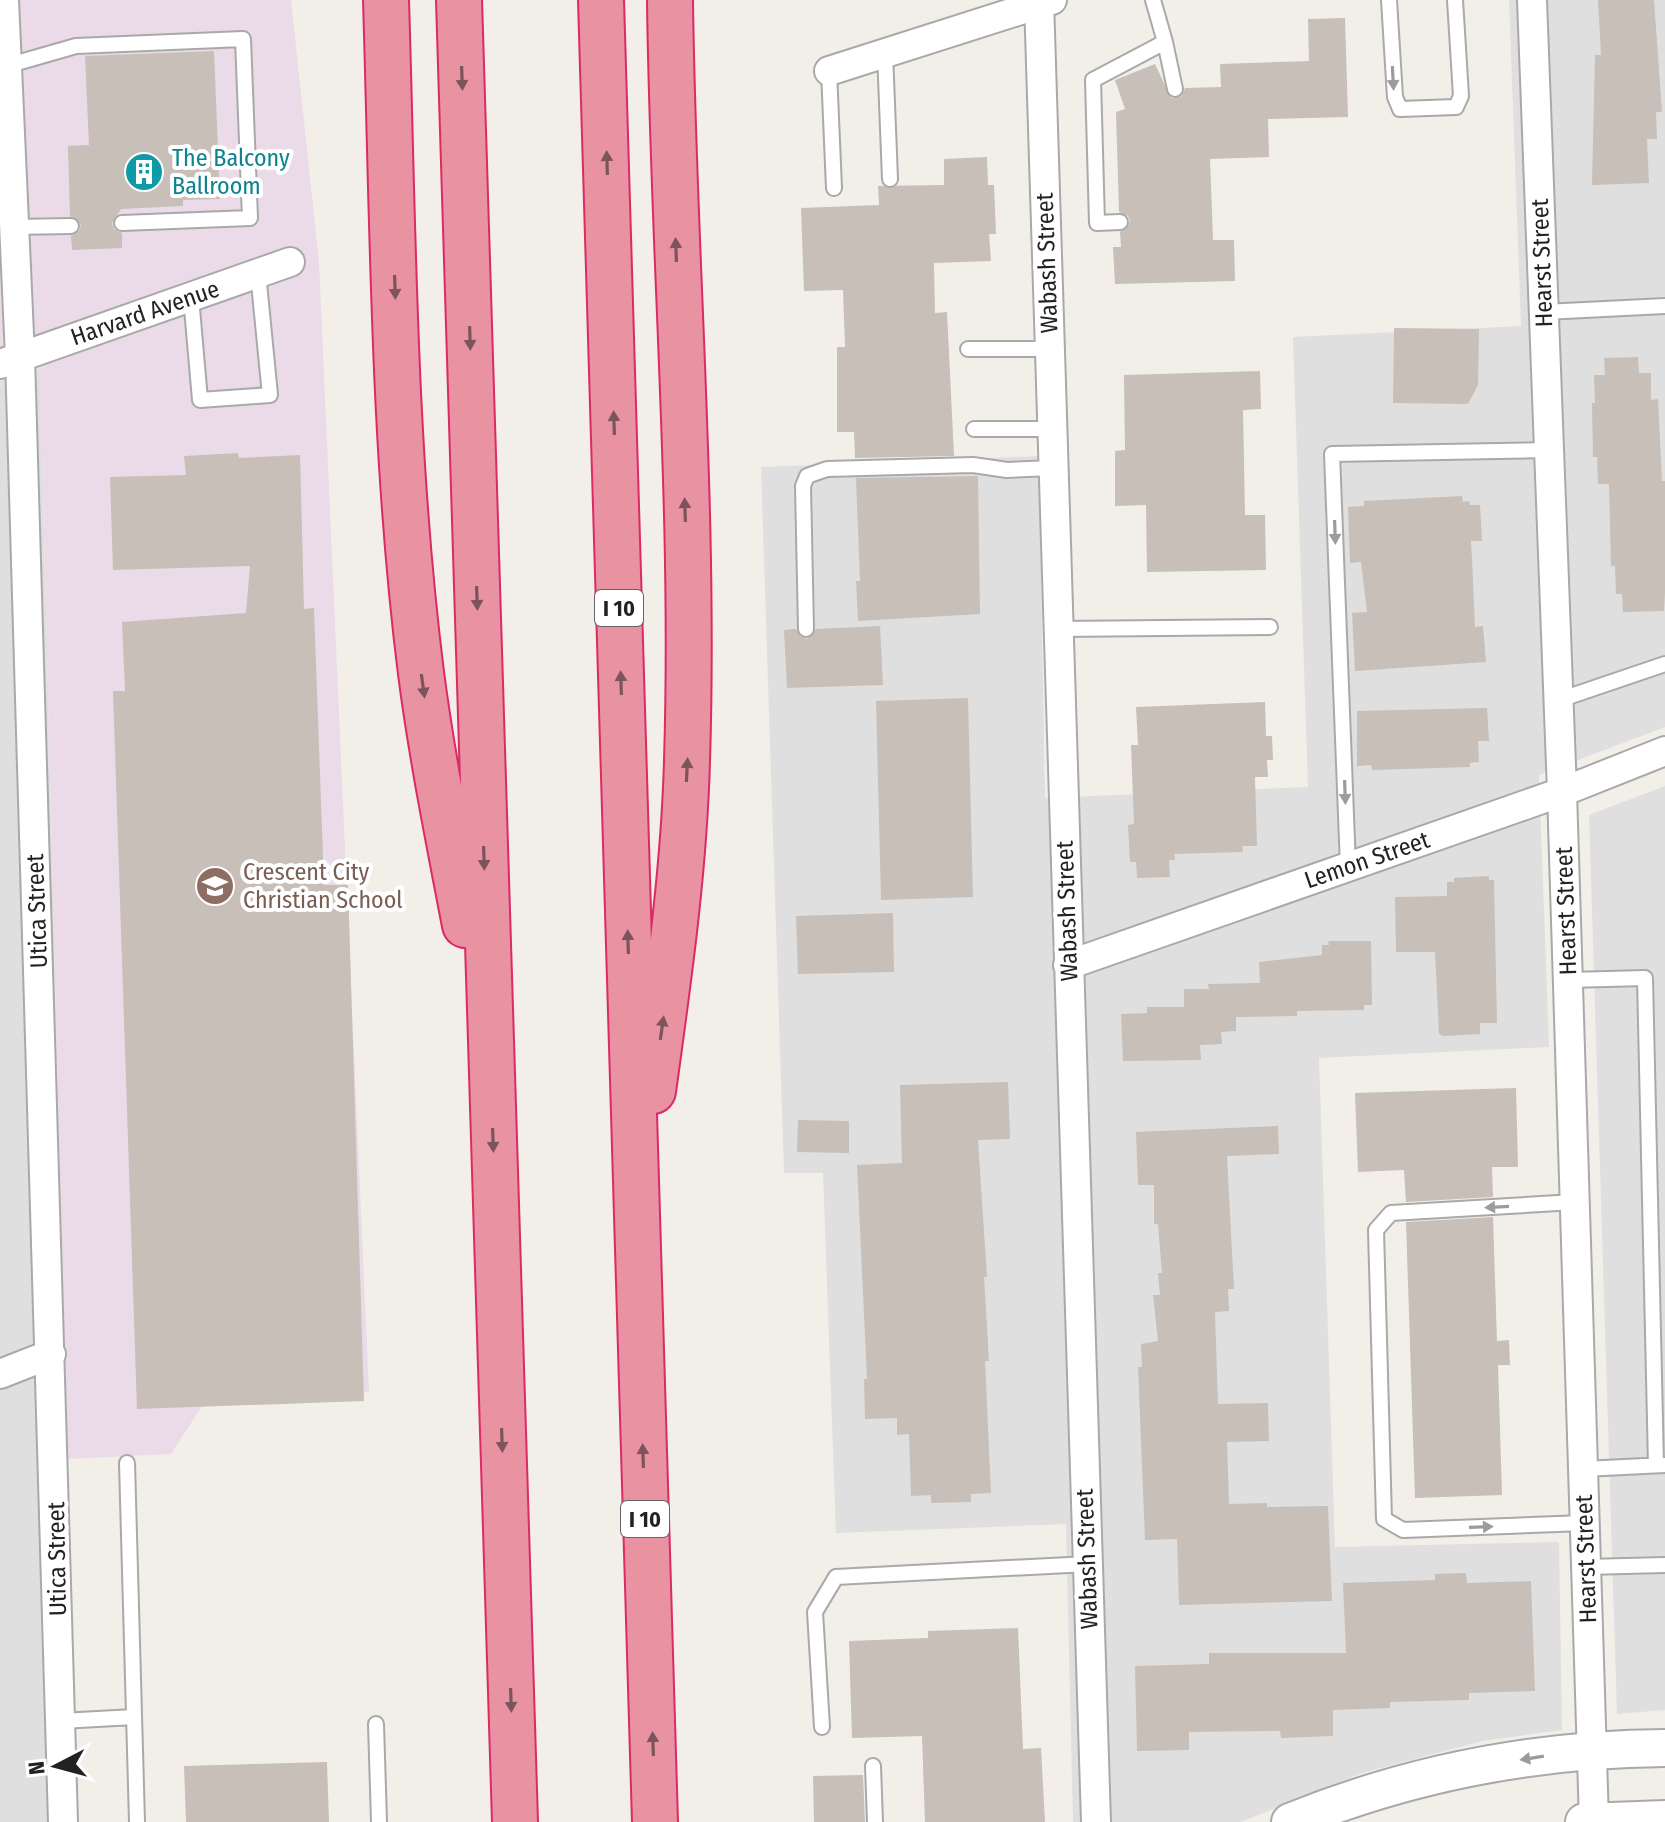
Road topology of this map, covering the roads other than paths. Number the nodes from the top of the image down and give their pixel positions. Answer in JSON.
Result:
{"nodes":[{"id":1,"x":4,"y":0,"type":"edge"},
{"id":2,"x":372,"y":0,"type":"edge"},
{"id":3,"x":386,"y":0,"type":"edge"},
{"id":4,"x":459,"y":0,"type":"edge"},
{"id":5,"x":601,"y":0,"type":"edge"},
{"id":6,"x":670,"y":0,"type":"edge"},
{"id":7,"x":1153,"y":0,"type":"edge"},
{"id":8,"x":1389,"y":0,"type":"edge"},
{"id":9,"x":1455,"y":0,"type":"edge"},
{"id":10,"x":1532,"y":0,"type":"edge"},
{"id":11,"x":1043,"y":1,"type":"edge"},
{"id":12,"x":1165,"y":42,"type":"junction"},
{"id":13,"x":885,"y":53,"type":"junction"},
{"id":14,"x":6,"y":66,"type":"junction"},
{"id":15,"x":829,"y":71,"type":"joint"},
{"id":16,"x":1175,"y":89,"type":"dead end"},
{"id":17,"x":890,"y":179,"type":"dead end"},
{"id":18,"x":834,"y":188,"type":"dead end"},
{"id":19,"x":392,"y":209,"type":"junction"},
{"id":20,"x":1120,"y":222,"type":"dead end"},
{"id":21,"x":122,"y":223,"type":"dead end"},
{"id":22,"x":71,"y":226,"type":"dead end"},
{"id":23,"x":14,"y":227,"type":"junction"},
{"id":24,"x":290,"y":262,"type":"dead end"},
{"id":25,"x":258,"y":273,"type":"junction"},
{"id":26,"x":191,"y":297,"type":"junction"},
{"id":27,"x":1665,"y":306,"type":"edge"},
{"id":28,"x":1544,"y":312,"type":"junction"},
{"id":29,"x":968,"y":349,"type":"dead end"},
{"id":30,"x":1049,"y":349,"type":"junction"},
{"id":31,"x":10,"y":360,"type":"edge"},
{"id":32,"x":974,"y":429,"type":"dead end"},
{"id":33,"x":1052,"y":429,"type":"junction"},
{"id":34,"x":1549,"y":450,"type":"junction"},
{"id":35,"x":1053,"y":468,"type":"junction"},
{"id":36,"x":1270,"y":627,"type":"dead end"},
{"id":37,"x":806,"y":629,"type":"dead end"},
{"id":38,"x":1058,"y":629,"type":"junction"},
{"id":39,"x":1665,"y":664,"type":"edge"},
{"id":40,"x":1559,"y":700,"type":"junction"},
{"id":41,"x":1665,"y":751,"type":"edge"},
{"id":42,"x":1562,"y":792,"type":"junction"},
{"id":43,"x":1348,"y":867,"type":"junction"},
{"id":44,"x":1068,"y":965,"type":"junction"},
{"id":45,"x":1568,"y":980,"type":"junction"},
{"id":46,"x":490,"y":1062,"type":"junction"},
{"id":47,"x":1575,"y":1202,"type":"junction"},
{"id":48,"x":635,"y":1216,"type":"junction"},
{"id":49,"x":51,"y":1354,"type":"junction"},
{"id":50,"x":0,"y":1374,"type":"edge"},
{"id":51,"x":127,"y":1463,"type":"dead end"},
{"id":52,"x":1660,"y":1465,"type":"edge"},
{"id":53,"x":1583,"y":1469,"type":"junction"},
{"id":54,"x":1585,"y":1523,"type":"junction"},
{"id":55,"x":1088,"y":1564,"type":"junction"},
{"id":56,"x":1665,"y":1565,"type":"edge"},
{"id":57,"x":1586,"y":1567,"type":"junction"},
{"id":58,"x":134,"y":1717,"type":"junction"},
{"id":59,"x":61,"y":1721,"type":"junction"},
{"id":60,"x":376,"y":1724,"type":"dead end"},
{"id":61,"x":822,"y":1727,"type":"dead end"},
{"id":62,"x":1592,"y":1748,"type":"junction"},
{"id":63,"x":1665,"y":1748,"type":"edge"},
{"id":64,"x":873,"y":1766,"type":"dead end"},
{"id":65,"x":1665,"y":1819,"type":"edge"},
{"id":66,"x":63,"y":1822,"type":"edge"},
{"id":67,"x":137,"y":1822,"type":"edge"},
{"id":68,"x":379,"y":1822,"type":"edge"},
{"id":69,"x":515,"y":1822,"type":"edge"},
{"id":70,"x":655,"y":1822,"type":"edge"},
{"id":71,"x":875,"y":1822,"type":"edge"},
{"id":72,"x":1096,"y":1822,"type":"edge"},
{"id":73,"x":1290,"y":1822,"type":"edge"},
{"id":74,"x":1591,"y":1822,"type":"edge"}],
"edges":[{"from":1,"to":14,"type":"street","name":"Utica Street"},
{"from":2,"to":19,"type":"highway"},
{"from":3,"to":19,"type":"highway"},
{"from":4,"to":46,"type":"highway","one_way":true},
{"from":48,"to":5,"type":"highway","number":"I 10","one_way":true},
{"from":48,"to":6,"type":"highway","one_way":true},
{"from":7,"to":12,"type":"lane"},
{"from":8,"to":9,"type":"lane","one_way":true},
{"from":10,"to":28,"type":"street","name":"Hearst Street"},
{"from":11,"to":13,"type":"street"},
{"from":11,"to":30,"type":"street","name":"Wabash Street"},
{"from":12,"to":16,"type":"lane"},
{"from":12,"to":20,"type":"lane"},
{"from":13,"to":15,"type":"street"},
{"from":13,"to":17,"type":"lane"},
{"from":14,"to":21,"type":"lane"},
{"from":14,"to":23,"type":"street","name":"Utica Street"},
{"from":15,"to":18,"type":"lane"},
{"from":19,"to":46,"type":"highway","one_way":true},
{"from":22,"to":23,"type":"lane"},
{"from":23,"to":31,"type":"street","name":"Utica Street"},
{"from":24,"to":25,"type":"street","name":"Harvard Avenue"},
{"from":25,"to":26,"type":"street","name":"Harvard Avenue"},
{"from":25,"to":26,"type":"lane"},
{"from":26,"to":31,"type":"street","name":"Harvard Avenue"},
{"from":27,"to":28,"type":"lane"},
{"from":28,"to":34,"type":"street","name":"Hearst Street"},
{"from":29,"to":30,"type":"lane"},
{"from":30,"to":33,"type":"street","name":"Wabash Street"},
{"from":31,"to":49,"type":"street","name":"Utica Street"},
{"from":32,"to":33,"type":"lane"},
{"from":33,"to":35,"type":"street","name":"Wabash Street"},
{"from":34,"to":40,"type":"street","name":"Hearst Street"},
{"from":34,"to":43,"type":"lane","one_way":true},
{"from":35,"to":37,"type":"lane"},
{"from":35,"to":38,"type":"street","name":"Wabash Street"},
{"from":36,"to":38,"type":"lane"},
{"from":38,"to":44,"type":"street","name":"Wabash Street"},
{"from":39,"to":40,"type":"lane"},
{"from":40,"to":42,"type":"street","name":"Hearst Street"},
{"from":41,"to":42,"type":"street","name":"Lemon Street"},
{"from":42,"to":43,"type":"street","name":"Lemon Street"},
{"from":42,"to":45,"type":"street","name":"Hearst Street"},
{"from":43,"to":44,"type":"street","name":"Lemon Street"},
{"from":44,"to":55,"type":"street","name":"Wabash Street"},
{"from":45,"to":47,"type":"street","name":"Hearst Street"},
{"from":45,"to":52,"type":"lane"},
{"from":46,"to":69,"type":"highway","one_way":true},
{"from":47,"to":53,"type":"street","name":"Hearst Street"},
{"from":47,"to":54,"type":"lane","one_way":true},
{"from":70,"to":48,"type":"highway","number":"I 10","one_way":true},
{"from":49,"to":50,"type":"street"},
{"from":49,"to":59,"type":"street","name":"Utica Street"},
{"from":51,"to":58,"type":"lane"},
{"from":52,"to":53,"type":"lane"},
{"from":53,"to":54,"type":"street","name":"Hearst Street"},
{"from":54,"to":57,"type":"street","name":"Hearst Street"},
{"from":55,"to":61,"type":"lane"},
{"from":55,"to":72,"type":"street","name":"Wabash Street"},
{"from":56,"to":57,"type":"lane"},
{"from":57,"to":62,"type":"street","name":"Hearst Street"},
{"from":58,"to":59,"type":"lane"},
{"from":58,"to":67,"type":"lane"},
{"from":59,"to":66,"type":"street","name":"Utica Street"},
{"from":60,"to":68,"type":"lane"},
{"from":62,"to":63,"type":"street"},
{"from":62,"to":73,"type":"street","one_way":true},
{"from":62,"to":74,"type":"street","name":"Hearst Street"},
{"from":64,"to":71,"type":"lane"},
{"from":65,"to":74,"type":"street"}]}
